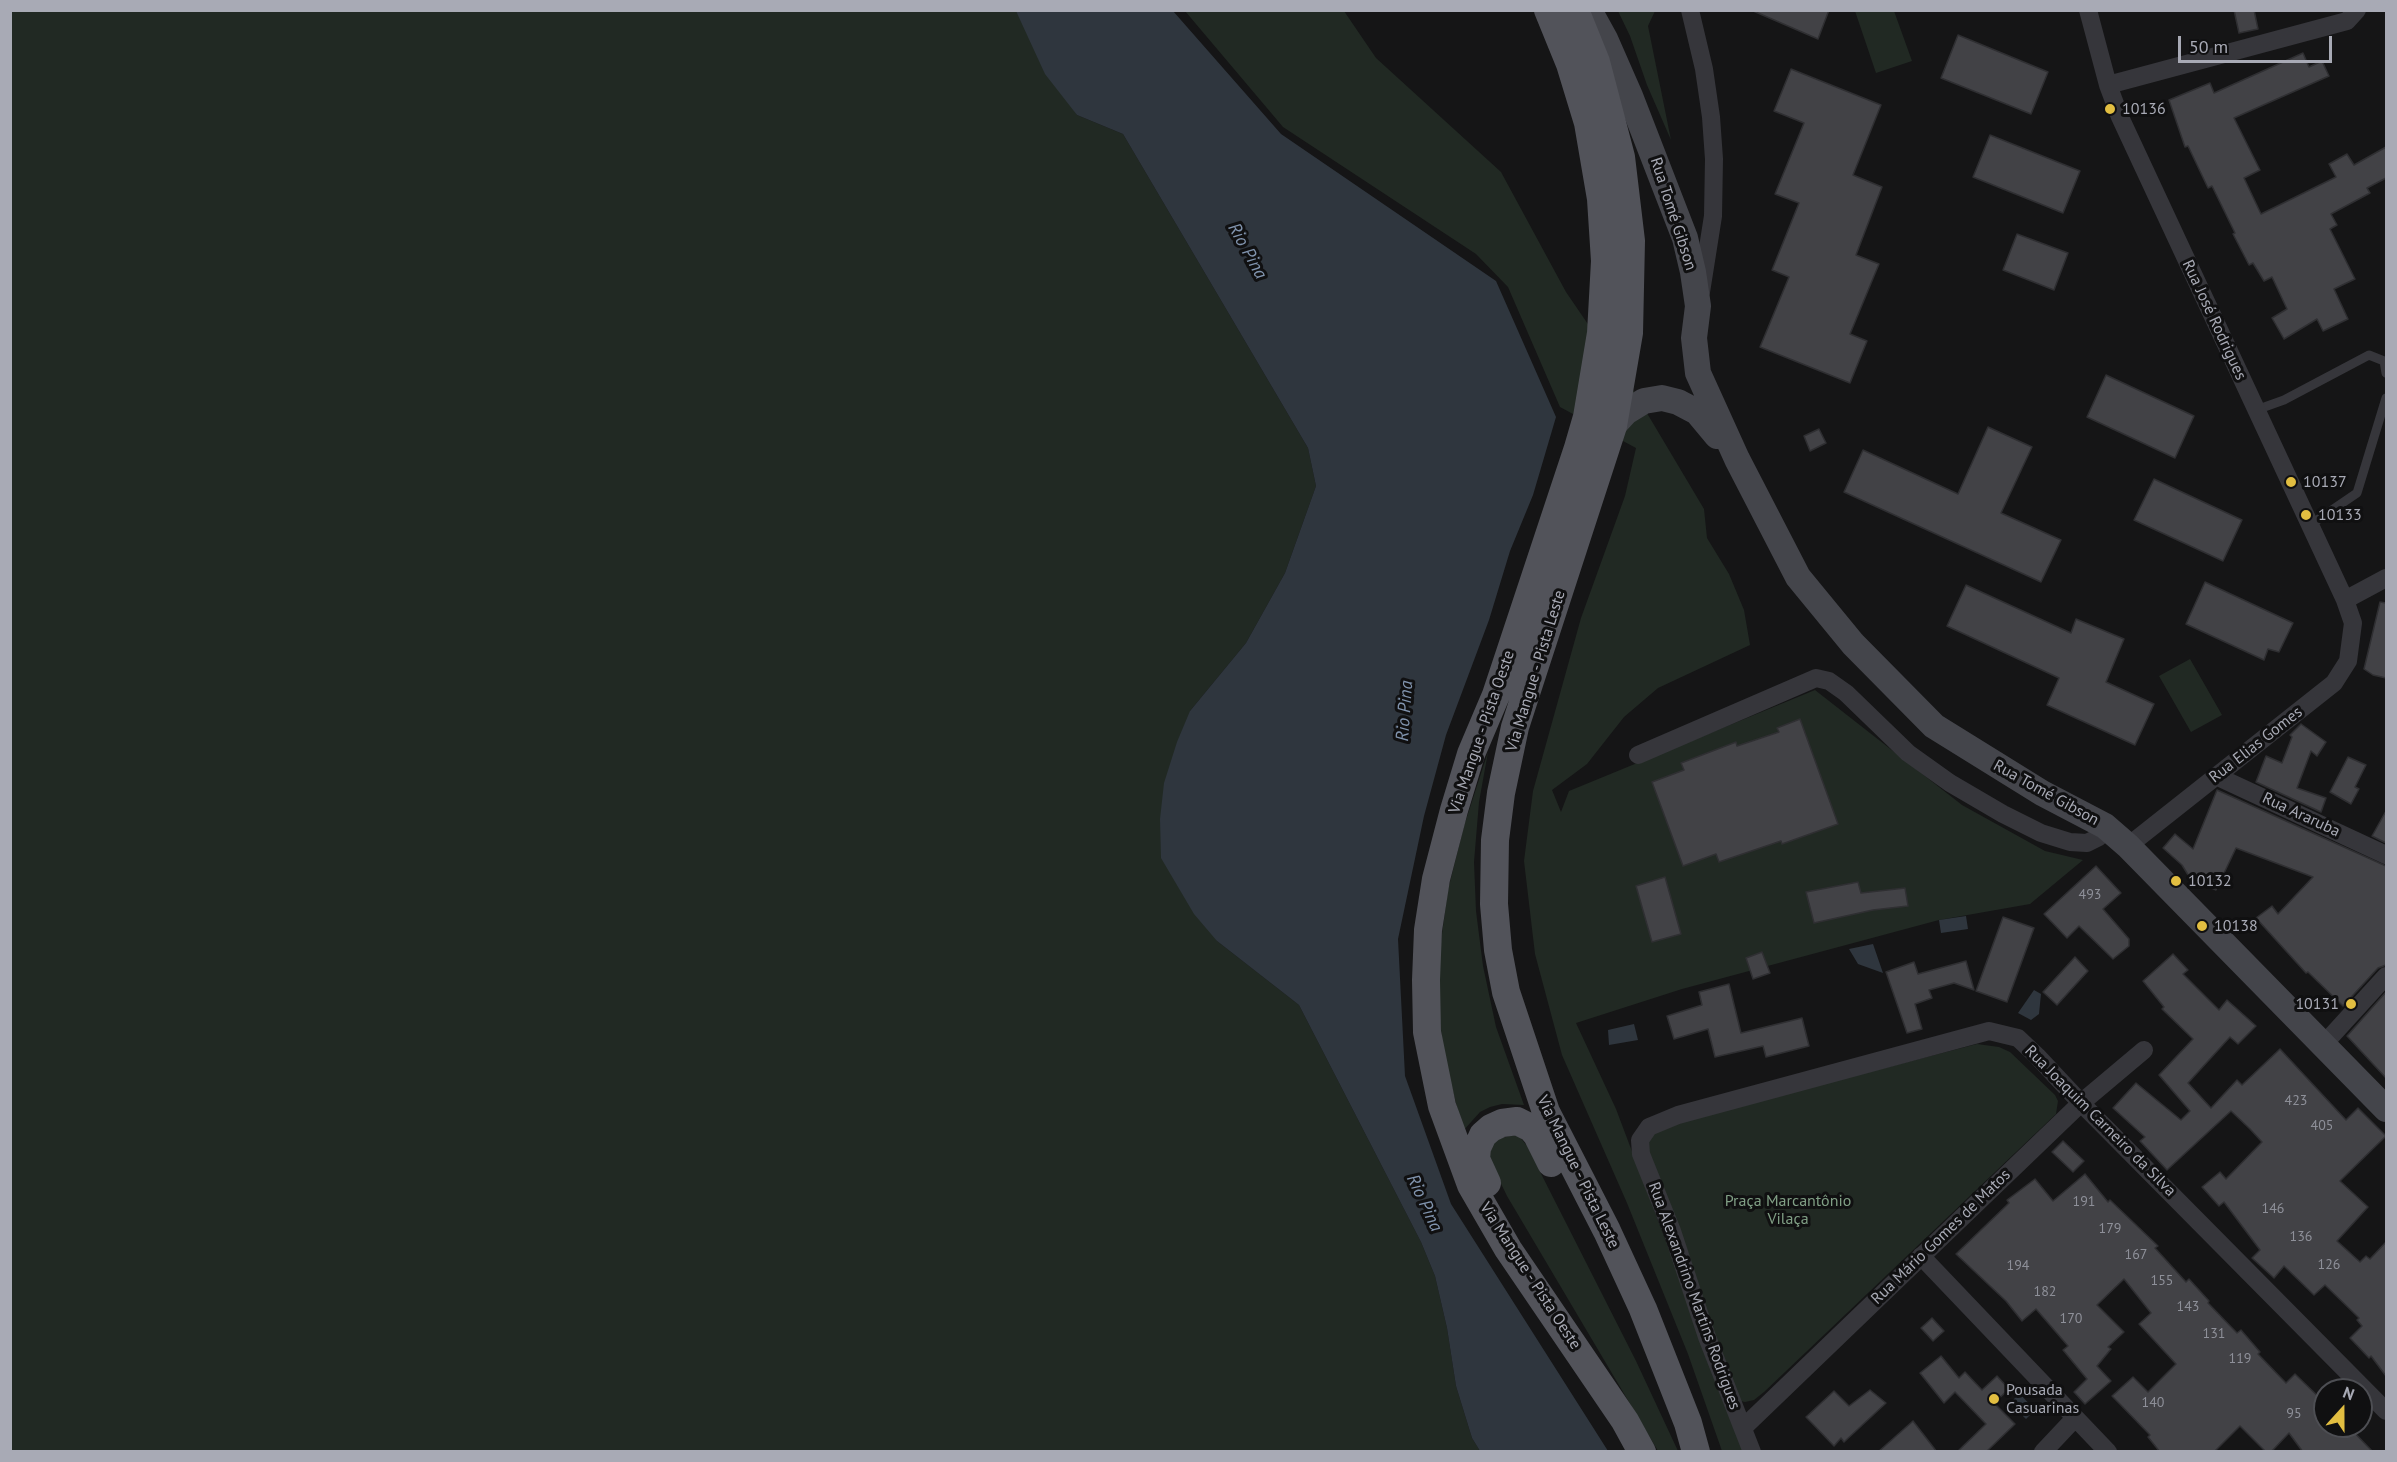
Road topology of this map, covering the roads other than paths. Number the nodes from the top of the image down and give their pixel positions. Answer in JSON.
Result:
{"nodes":[{"id":1,"x":1548,"y":10,"type":"edge"},
{"id":2,"x":1575,"y":10,"type":"edge"},
{"id":3,"x":1589,"y":10,"type":"edge"},
{"id":4,"x":1690,"y":10,"type":"edge"},
{"id":5,"x":2088,"y":10,"type":"edge"},
{"id":6,"x":2357,"y":10,"type":"edge"},
{"id":7,"x":2108,"y":85,"type":"junction"},
{"id":8,"x":1698,"y":306,"type":"junction"},
{"id":9,"x":2386,"y":373,"type":"edge"},
{"id":10,"x":2386,"y":398,"type":"edge"},
{"id":11,"x":2256,"y":410,"type":"junction"},
{"id":12,"x":1613,"y":426,"type":"junction"},
{"id":13,"x":1591,"y":453,"type":"junction"},
{"id":14,"x":1737,"y":459,"type":"junction"},
{"id":15,"x":2310,"y":525,"type":"junction"},
{"id":16,"x":2386,"y":578,"type":"edge"},
{"id":17,"x":2345,"y":600,"type":"junction"},
{"id":18,"x":2353,"y":623,"type":"joint"},
{"id":19,"x":1638,"y":755,"type":"dead end"},
{"id":20,"x":2216,"y":776,"type":"junction"},
{"id":21,"x":2105,"y":826,"type":"junction"},
{"id":22,"x":2128,"y":846,"type":"junction"},
{"id":23,"x":2386,"y":855,"type":"edge"},
{"id":24,"x":2386,"y":976,"type":"edge"},
{"id":25,"x":2324,"y":1044,"type":"junction"},
{"id":26,"x":2144,"y":1050,"type":"dead end"},
{"id":27,"x":2081,"y":1103,"type":"junction"},
{"id":28,"x":2386,"y":1109,"type":"edge"},
{"id":29,"x":1640,"y":1140,"type":"joint"},
{"id":30,"x":1921,"y":1256,"type":"junction"},
{"id":31,"x":1550,"y":1308,"type":"junction"},
{"id":32,"x":2386,"y":1411,"type":"edge"},
{"id":33,"x":2075,"y":1418,"type":"junction"},
{"id":34,"x":1743,"y":1428,"type":"junction"},
{"id":35,"x":1694,"y":1443,"type":"edge"},
{"id":36,"x":1642,"y":1452,"type":"edge"},
{"id":37,"x":1752,"y":1452,"type":"edge"},
{"id":38,"x":2043,"y":1452,"type":"edge"},
{"id":39,"x":2108,"y":1452,"type":"edge"}],
"edges":[{"from":1,"to":13,"type":"main road","name":"Via Mangue - Pista Oeste"},
{"from":2,"to":12,"type":"main road","name":"Via Mangue - Pista Leste"},
{"from":3,"to":8,"type":"street","name":"Rua Tomé Gibson"},
{"from":4,"to":8,"type":"street"},
{"from":5,"to":7,"type":"street","name":"Rua José Rodrigues"},
{"from":6,"to":7,"type":"street"},
{"from":7,"to":11,"type":"street","name":"Rua José Rodrigues"},
{"from":8,"to":14,"type":"street","name":"Rua Tomé Gibson"},
{"from":9,"to":11,"type":"lane"},
{"from":10,"to":15,"type":"lane"},
{"from":11,"to":15,"type":"street","name":"Rua José Rodrigues"},
{"from":12,"to":13,"type":"main road","name":"Via Mangue - Pista Leste"},
{"from":12,"to":14,"type":"street","name":"Rua Tomé Gibson"},
{"from":13,"to":31,"type":"main road","name":"Via Mangue - Pista Oeste"},
{"from":13,"to":35,"type":"main road","name":"Via Mangue - Pista Leste"},
{"from":14,"to":21,"type":"street","name":"Rua Tomé Gibson"},
{"from":15,"to":17,"type":"street","name":"Rua José Rodrigues"},
{"from":16,"to":17,"type":"street"},
{"from":17,"to":18,"type":"street","name":"Rua José Rodrigues"},
{"from":18,"to":20,"type":"street","name":"Rua Elias Gomes"},
{"from":19,"to":21,"type":"street"},
{"from":20,"to":22,"type":"street","name":"Rua Elias Gomes"},
{"from":20,"to":23,"type":"street","name":"Rua Araruba"},
{"from":21,"to":22,"type":"street","name":"Rua Tomé Gibson"},
{"from":22,"to":25,"type":"street","name":"Rua Tomé Gibson"},
{"from":24,"to":25,"type":"street"},
{"from":25,"to":28,"type":"street","name":"Rua Tomé Gibson"},
{"from":26,"to":27,"type":"street","name":"Rua Mário Gomes de Matos"},
{"from":27,"to":29,"type":"street","name":"Rua Joaquim Carneiro da Silva"},
{"from":27,"to":30,"type":"street","name":"Rua Mário Gomes de Matos"},
{"from":27,"to":32,"type":"street","name":"Rua Joaquim Carneiro da Silva"},
{"from":29,"to":34,"type":"street","name":"Rua Alexandrino Martins Rodrigues"},
{"from":30,"to":33,"type":"street"},
{"from":30,"to":34,"type":"street","name":"Rua Mário Gomes de Matos"},
{"from":31,"to":35,"type":"main road"},
{"from":31,"to":36,"type":"main road","name":"Via Mangue - Pista Oeste"},
{"from":33,"to":38,"type":"street"},
{"from":33,"to":39,"type":"street"},
{"from":34,"to":37,"type":"street","name":"Rua Alexandrino Martins Rodrigues"}]}
